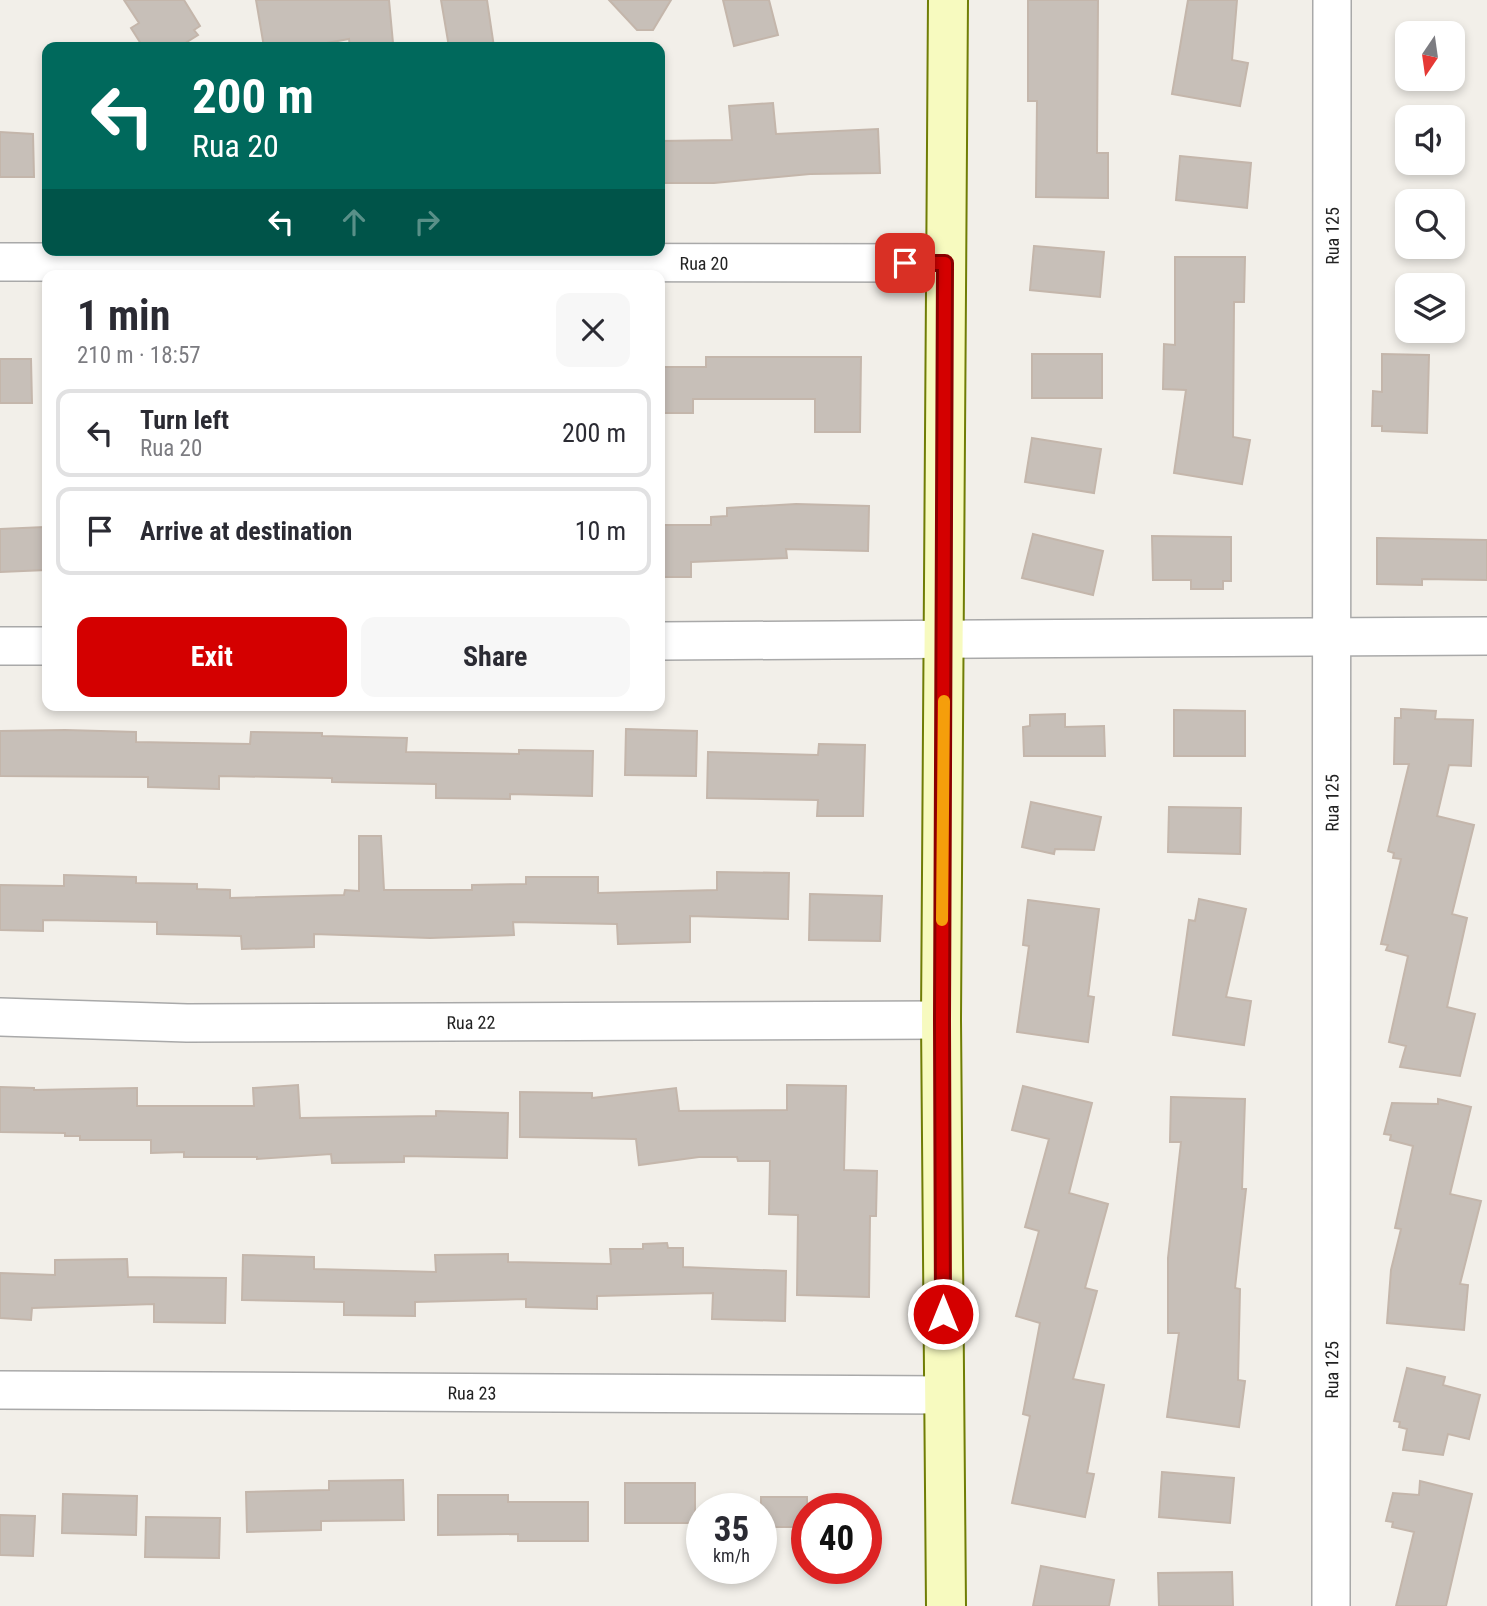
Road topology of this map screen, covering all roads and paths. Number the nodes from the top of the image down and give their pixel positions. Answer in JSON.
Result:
{"nodes":[{"id":1,"x":948,"y":0,"type":"edge"},
{"id":2,"x":1332,"y":0,"type":"edge"},
{"id":3,"x":0,"y":262,"type":"edge"},
{"id":4,"x":945,"y":263,"type":"junction"},
{"id":5,"x":1487,"y":636,"type":"edge"},
{"id":6,"x":1331,"y":637,"type":"junction"},
{"id":7,"x":944,"y":639,"type":"junction"},
{"id":8,"x":665,"y":641,"type":"edge"},
{"id":9,"x":0,"y":646,"type":"edge"},
{"id":10,"x":42,"y":646,"type":"edge"},
{"id":11,"x":0,"y":1017,"type":"edge"},
{"id":12,"x":942,"y":1020,"type":"junction"},
{"id":13,"x":0,"y":1390,"type":"edge"},
{"id":14,"x":943,"y":1395,"type":"junction"},
{"id":15,"x":946,"y":1606,"type":"edge"},
{"id":16,"x":1331,"y":1606,"type":"edge"}],
"edges":[{"from":1,"to":4,"type":"street"},
{"from":2,"to":6,"type":"street","name":"Rua 125"},
{"from":3,"to":4,"type":"street","name":"Rua 20"},
{"from":4,"to":7,"type":"street"},
{"from":5,"to":6,"type":"street"},
{"from":6,"to":7,"type":"street"},
{"from":6,"to":16,"type":"street","name":"Rua 125"},
{"from":7,"to":8,"type":"street"},
{"from":7,"to":12,"type":"street"},
{"from":9,"to":10,"type":"street"},
{"from":11,"to":12,"type":"street","name":"Rua 22"},
{"from":12,"to":14,"type":"street"},
{"from":13,"to":14,"type":"street","name":"Rua 23"},
{"from":14,"to":15,"type":"street"}]}
